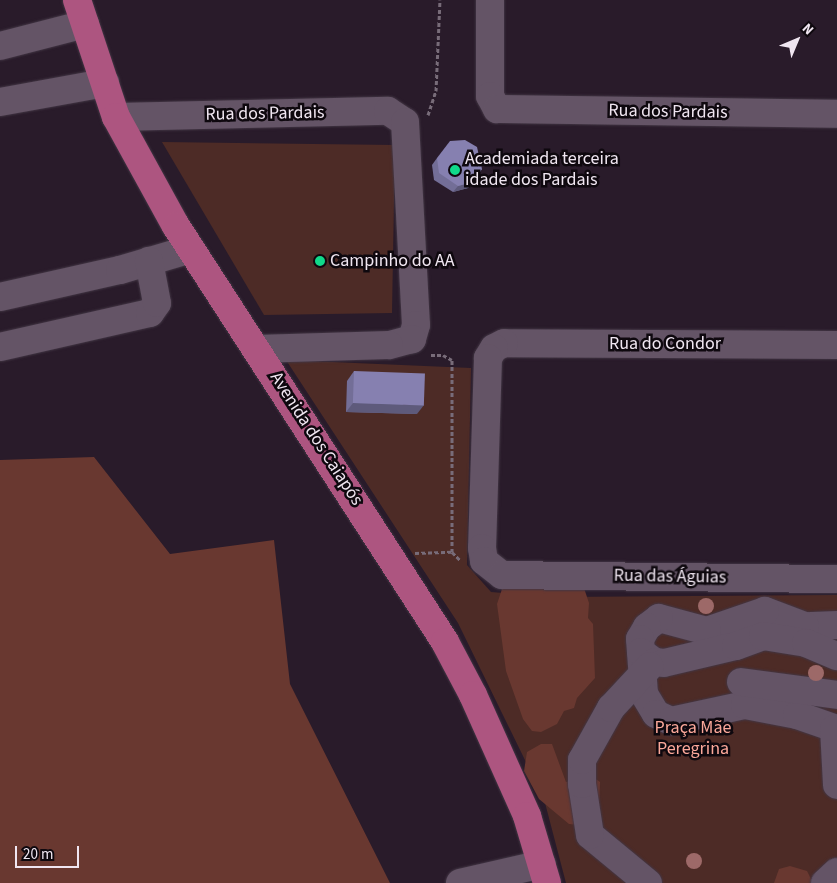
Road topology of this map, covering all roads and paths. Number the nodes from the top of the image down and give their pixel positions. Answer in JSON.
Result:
{"nodes":[{"id":1,"x":440,"y":0,"type":"edge"},
{"id":2,"x":490,"y":0,"type":"edge"},
{"id":3,"x":81,"y":12,"type":"edge"},
{"id":4,"x":0,"y":46,"type":"edge"},
{"id":5,"x":105,"y":83,"type":"junction"},
{"id":6,"x":0,"y":102,"type":"edge"},
{"id":7,"x":837,"y":114,"type":"edge"},
{"id":8,"x":116,"y":117,"type":"junction"},
{"id":9,"x":407,"y":126,"type":"junction"},
{"id":10,"x":169,"y":255,"type":"junction"},
{"id":11,"x":0,"y":297,"type":"edge"},
{"id":12,"x":402,"y":344,"type":"junction"},
{"id":13,"x":837,"y":345,"type":"edge"},
{"id":14,"x":0,"y":347,"type":"edge"},
{"id":15,"x":256,"y":349,"type":"junction"},
{"id":16,"x":452,"y":552,"type":"junction"},
{"id":17,"x":390,"y":553,"type":"junction"},
{"id":18,"x":492,"y":567,"type":"junction"},
{"id":19,"x":837,"y":579,"type":"edge"},
{"id":20,"x":837,"y":625,"type":"edge"},
{"id":21,"x":728,"y":648,"type":"junction"},
{"id":22,"x":837,"y":656,"type":"edge"},
{"id":23,"x":646,"y":663,"type":"junction"},
{"id":24,"x":837,"y":695,"type":"edge"},
{"id":25,"x":738,"y":698,"type":"junction"},
{"id":26,"x":836,"y":729,"type":"edge"},
{"id":27,"x":837,"y":786,"type":"edge"},
{"id":28,"x":837,"y":872,"type":"edge"},
{"id":29,"x":545,"y":874,"type":"edge"},
{"id":30,"x":460,"y":883,"type":"edge"},
{"id":31,"x":648,"y":883,"type":"edge"},
{"id":32,"x":825,"y":883,"type":"edge"}],
"edges":[{"from":1,"to":9,"type":"path"},
{"from":2,"to":7,"type":"street","name":"Rua dos Pardais"},
{"from":3,"to":4,"type":"street"},
{"from":3,"to":5,"type":"main road","name":"Avenida dos Caiapós"},
{"from":5,"to":6,"type":"street"},
{"from":5,"to":8,"type":"main road","name":"Avenida dos Caiapós"},
{"from":8,"to":9,"type":"street","name":"Rua dos Pardais"},
{"from":8,"to":10,"type":"main road","name":"Avenida dos Caiapós"},
{"from":9,"to":12,"type":"street"},
{"from":10,"to":11,"type":"street"},
{"from":10,"to":14,"type":"street"},
{"from":10,"to":15,"type":"main road","name":"Avenida dos Caiapós"},
{"from":12,"to":15,"type":"street"},
{"from":12,"to":16,"type":"path"},
{"from":13,"to":18,"type":"street","name":"Rua do Condor"},
{"from":15,"to":17,"type":"main road","name":"Avenida dos Caiapós"},
{"from":16,"to":17,"type":"path"},
{"from":16,"to":18,"type":"path"},
{"from":17,"to":29,"type":"main road","name":"Avenida dos Caiapós"},
{"from":18,"to":19,"type":"street","name":"Rua das Águias"},
{"from":20,"to":23,"type":"street"},
{"from":21,"to":22,"type":"street"},
{"from":21,"to":23,"type":"street"},
{"from":21,"to":25,"type":"street"},
{"from":23,"to":25,"type":"street"},
{"from":23,"to":31,"type":"street"},
{"from":24,"to":25,"type":"street"},
{"from":25,"to":26,"type":"street"},
{"from":26,"to":27,"type":"street"},
{"from":28,"to":32,"type":"street"},
{"from":29,"to":30,"type":"street"}]}
